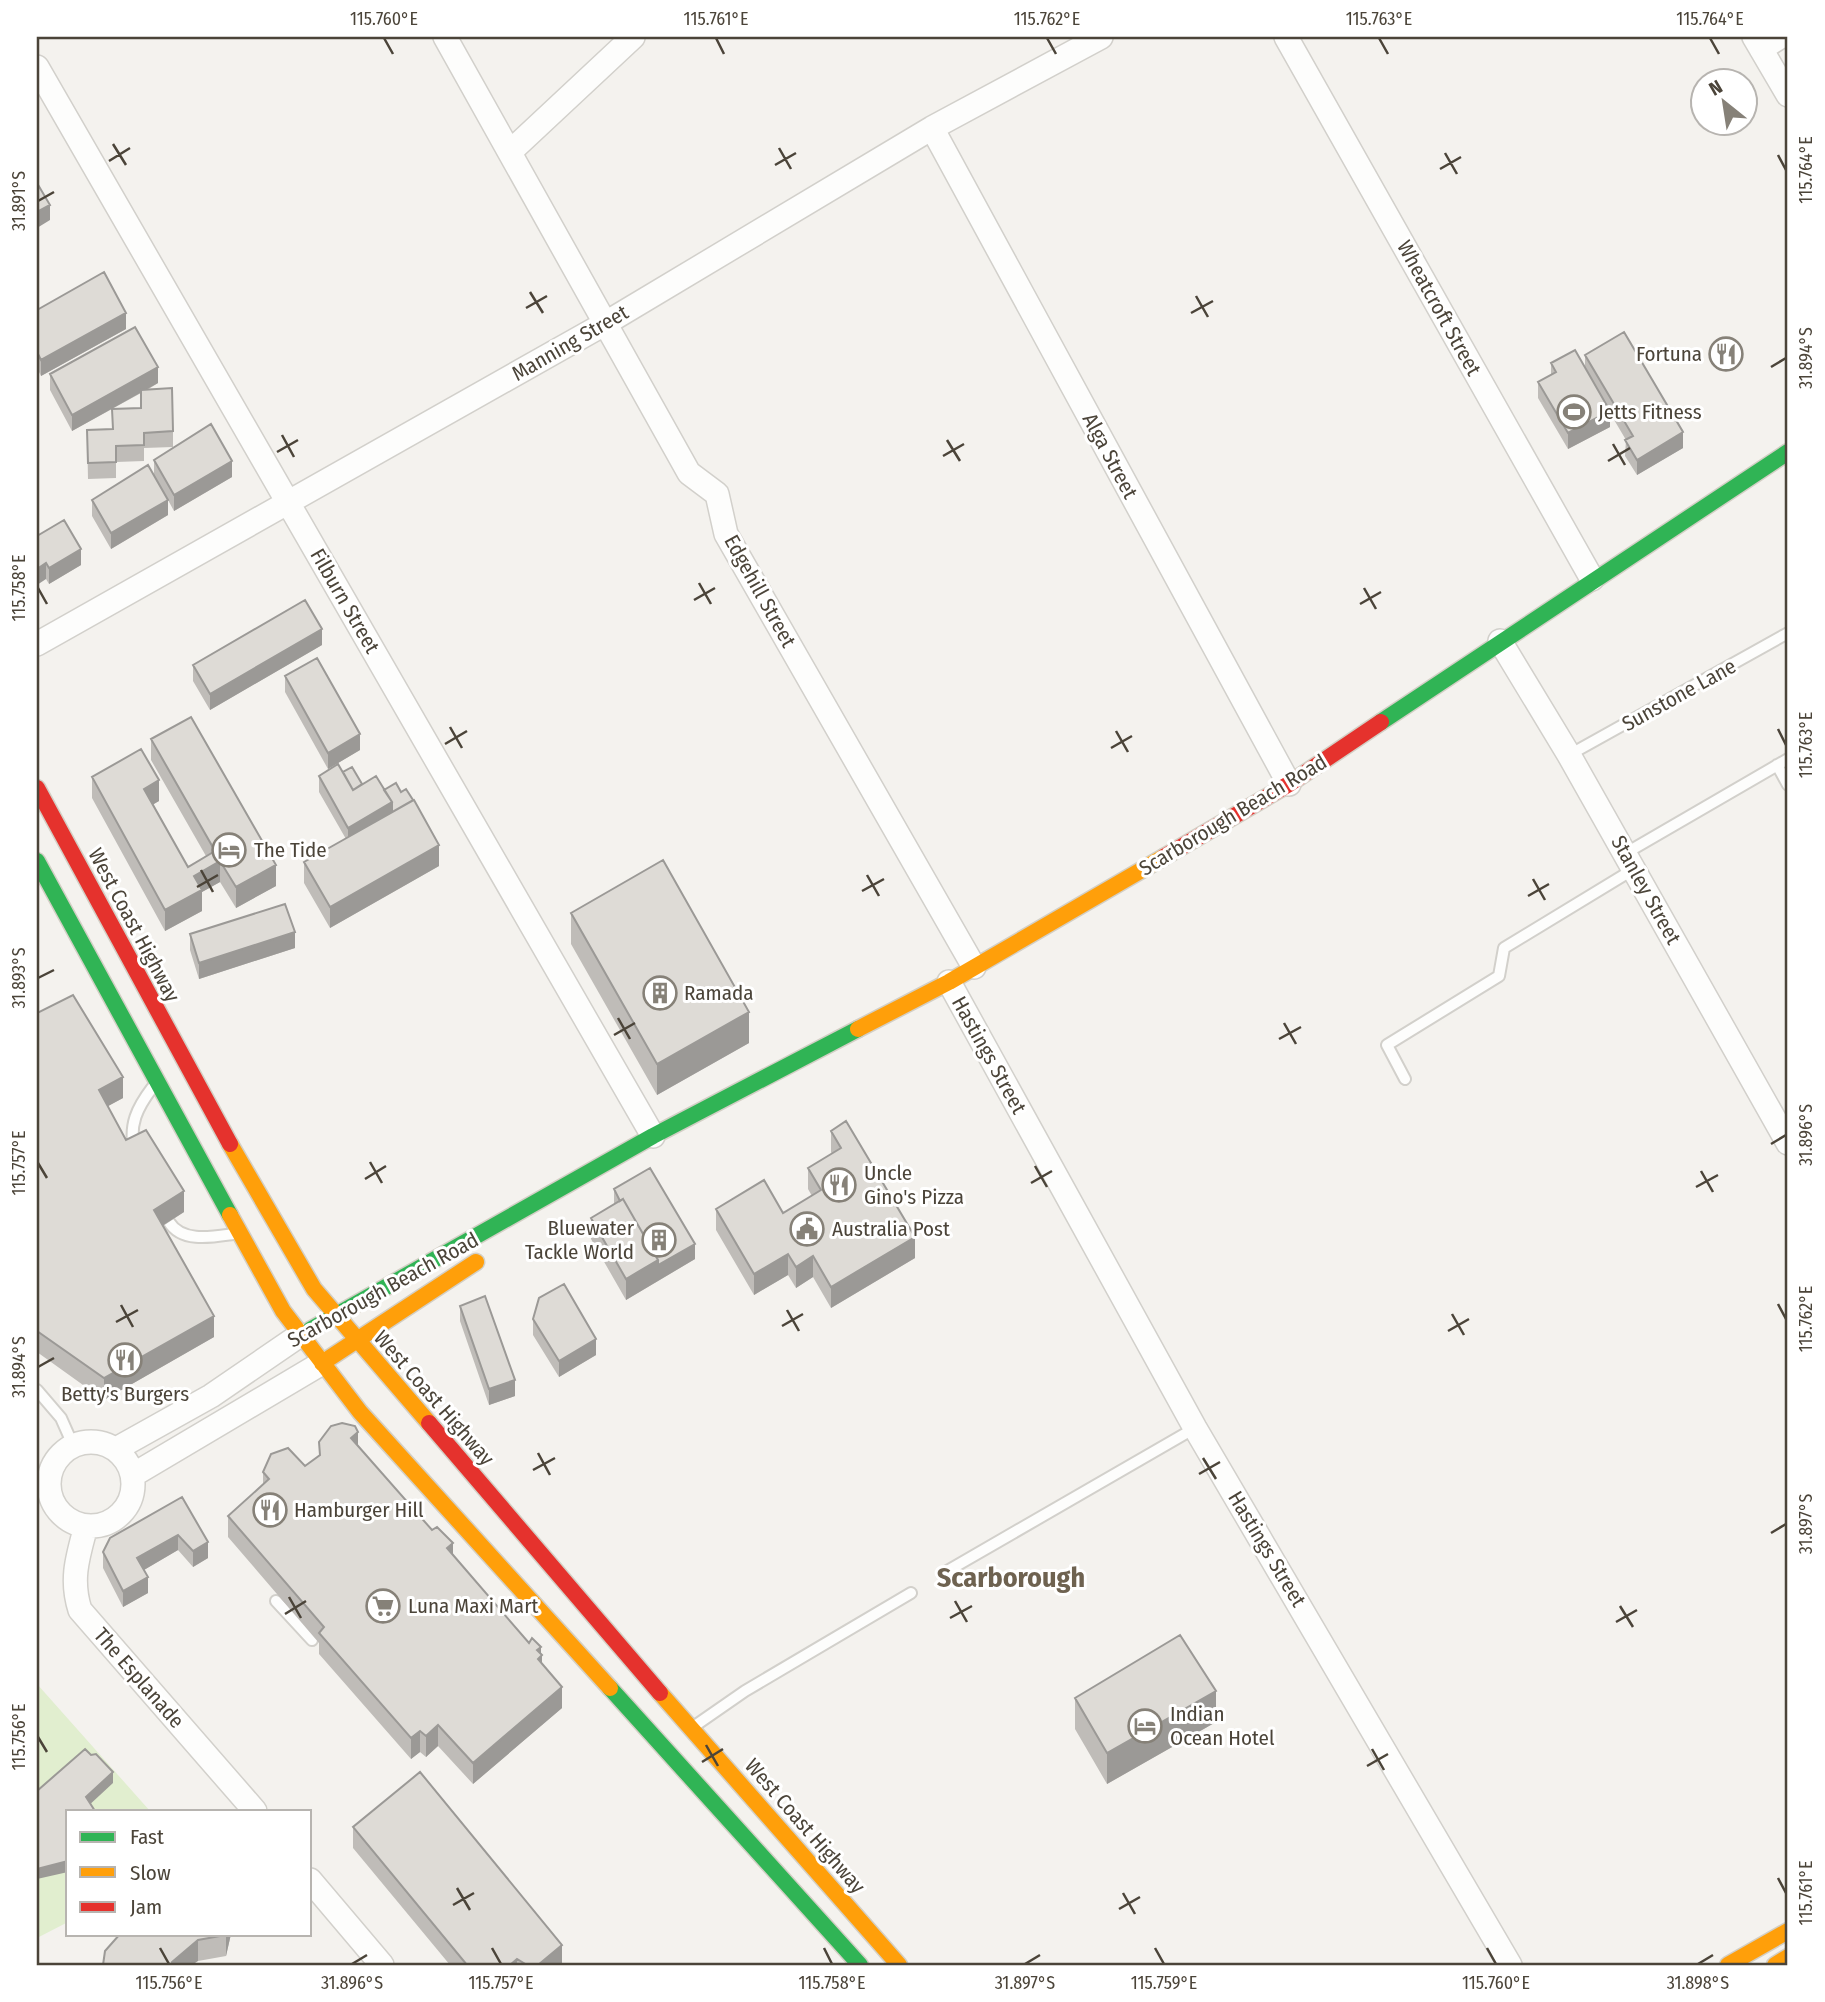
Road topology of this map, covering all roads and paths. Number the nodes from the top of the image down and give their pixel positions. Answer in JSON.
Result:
{"nodes":[{"id":1,"x":445,"y":37,"type":"edge"},
{"id":2,"x":633,"y":37,"type":"edge"},
{"id":3,"x":1101,"y":37,"type":"edge"},
{"id":4,"x":1286,"y":37,"type":"edge"},
{"id":5,"x":1765,"y":41,"type":"edge"},
{"id":6,"x":37,"y":67,"type":"edge"},
{"id":7,"x":1788,"y":95,"type":"edge"},
{"id":8,"x":932,"y":128,"type":"junction"},
{"id":9,"x":511,"y":151,"type":"junction"},
{"id":10,"x":606,"y":323,"type":"junction"},
{"id":11,"x":1788,"y":452,"type":"edge"},
{"id":12,"x":289,"y":503,"type":"junction"},
{"id":13,"x":1592,"y":579,"type":"junction"},
{"id":14,"x":1788,"y":633,"type":"edge"},
{"id":15,"x":1500,"y":641,"type":"junction"},
{"id":16,"x":37,"y":644,"type":"edge"},
{"id":17,"x":1569,"y":755,"type":"junction"},
{"id":18,"x":1788,"y":759,"type":"edge"},
{"id":19,"x":1777,"y":765,"type":"junction"},
{"id":20,"x":1289,"y":785,"type":"junction"},
{"id":21,"x":1788,"y":785,"type":"edge"},
{"id":22,"x":37,"y":788,"type":"edge"},
{"id":23,"x":37,"y":861,"type":"edge"},
{"id":24,"x":1630,"y":861,"type":"junction"},
{"id":25,"x":974,"y":967,"type":"junction"},
{"id":26,"x":949,"y":982,"type":"junction"},
{"id":27,"x":1405,"y":1079,"type":"dead end"},
{"id":28,"x":157,"y":1080,"type":"junction"},
{"id":29,"x":653,"y":1136,"type":"junction"},
{"id":30,"x":1788,"y":1143,"type":"edge"},
{"id":31,"x":135,"y":1156,"type":"edge"},
{"id":32,"x":169,"y":1222,"type":"edge"},
{"id":33,"x":534,"y":1223,"type":"dead end"},
{"id":34,"x":239,"y":1234,"type":"junction"},
{"id":35,"x":495,"y":1250,"type":"dead end"},
{"id":36,"x":336,"y":1315,"type":"junction"},
{"id":37,"x":300,"y":1335,"type":"junction"},
{"id":38,"x":358,"y":1342,"type":"junction"},
{"id":39,"x":322,"y":1363,"type":"junction"},
{"id":40,"x":37,"y":1390,"type":"edge"},
{"id":41,"x":1195,"y":1428,"type":"junction"},
{"id":42,"x":73,"y":1445,"type":"junction"},
{"id":43,"x":116,"y":1449,"type":"junction"},
{"id":44,"x":133,"y":1475,"type":"junction"},
{"id":45,"x":86,"y":1526,"type":"junction"},
{"id":46,"x":942,"y":1574,"type":"dead end"},
{"id":47,"x":911,"y":1593,"type":"dead end"},
{"id":48,"x":276,"y":1601,"type":"dead end"},
{"id":49,"x":312,"y":1640,"type":"dead end"},
{"id":50,"x":691,"y":1728,"type":"junction"},
{"id":51,"x":254,"y":1810,"type":"edge"},
{"id":52,"x":312,"y":1882,"type":"edge"},
{"id":53,"x":1788,"y":1931,"type":"edge"},
{"id":54,"x":1788,"y":1957,"type":"edge"},
{"id":55,"x":382,"y":1965,"type":"edge"},
{"id":56,"x":860,"y":1965,"type":"edge"},
{"id":57,"x":899,"y":1965,"type":"edge"},
{"id":58,"x":1510,"y":1965,"type":"edge"},
{"id":59,"x":1728,"y":1965,"type":"edge"},
{"id":60,"x":1775,"y":1965,"type":"edge"}],
"edges":[{"from":1,"to":9,"type":"street","name":"Edgehill Street"},
{"from":2,"to":9,"type":"street"},
{"from":3,"to":8,"type":"street","name":"Manning Street"},
{"from":4,"to":13,"type":"street","name":"Wheatcroft Street"},
{"from":5,"to":7,"type":"street"},
{"from":6,"to":12,"type":"street","name":"Filburn Street"},
{"from":8,"to":10,"type":"street","name":"Manning Street"},
{"from":8,"to":20,"type":"street","name":"Alga Street"},
{"from":9,"to":10,"type":"street","name":"Edgehill Street"},
{"from":10,"to":12,"type":"street","name":"Manning Street"},
{"from":10,"to":25,"type":"street","name":"Edgehill Street"},
{"from":11,"to":13,"type":"main road","name":"Scarborough Beach Road"},
{"from":12,"to":16,"type":"street","name":"Manning Street"},
{"from":12,"to":29,"type":"street","name":"Filburn Street"},
{"from":13,"to":15,"type":"main road","name":"Scarborough Beach Road"},
{"from":14,"to":17,"type":"lane","name":"Sunstone Lane"},
{"from":15,"to":17,"type":"street","name":"Stanley Street"},
{"from":15,"to":20,"type":"main road","name":"Scarborough Beach Road"},
{"from":17,"to":24,"type":"street","name":"Stanley Street"},
{"from":18,"to":19,"type":"lane"},
{"from":19,"to":21,"type":"lane"},
{"from":19,"to":24,"type":"lane"},
{"from":20,"to":25,"type":"main road","name":"Scarborough Beach Road"},
{"from":22,"to":36,"type":"main road","name":"West Coast Highway"},
{"from":23,"to":28,"type":"main road"},
{"from":24,"to":27,"type":"lane"},
{"from":24,"to":30,"type":"street","name":"Stanley Street"},
{"from":25,"to":26,"type":"main road","name":"Scarborough Beach Road"},
{"from":26,"to":29,"type":"main road","name":"Scarborough Beach Road"},
{"from":26,"to":41,"type":"street","name":"Hastings Street"},
{"from":28,"to":31,"type":"lane"},
{"from":28,"to":34,"type":"main road"},
{"from":29,"to":33,"type":"main road","name":"Scarborough Beach Road"},
{"from":29,"to":36,"type":"main road","name":"Scarborough Beach Road"},
{"from":32,"to":34,"type":"lane"},
{"from":34,"to":37,"type":"main road"},
{"from":35,"to":38,"type":"main road","name":"Scarborough Beach Road"},
{"from":36,"to":37,"type":"main road","name":"Scarborough Beach Road"},
{"from":36,"to":38,"type":"main road","name":"West Coast Highway"},
{"from":37,"to":39,"type":"main road"},
{"from":37,"to":43,"type":"street","name":"Scarborough Beach Road"},
{"from":38,"to":39,"type":"main road","name":"Scarborough Beach Road"},
{"from":38,"to":50,"type":"main road","name":"West Coast Highway"},
{"from":39,"to":44,"type":"street","name":"Scarborough Beach Road"},
{"from":39,"to":56,"type":"main road"},
{"from":40,"to":42,"type":"lane"},
{"from":41,"to":46,"type":"lane"},
{"from":41,"to":58,"type":"street","name":"Hastings Street"},
{"from":42,"to":43,"type":"street"},
{"from":42,"to":45,"type":"street"},
{"from":43,"to":44,"type":"street"},
{"from":44,"to":45,"type":"street"},
{"from":45,"to":51,"type":"street","name":"The Esplanade"},
{"from":47,"to":50,"type":"lane"},
{"from":48,"to":49,"type":"lane"},
{"from":50,"to":57,"type":"main road","name":"West Coast Highway"},
{"from":52,"to":55,"type":"street"},
{"from":53,"to":59,"type":"main road"},
{"from":54,"to":60,"type":"main road"}]}
